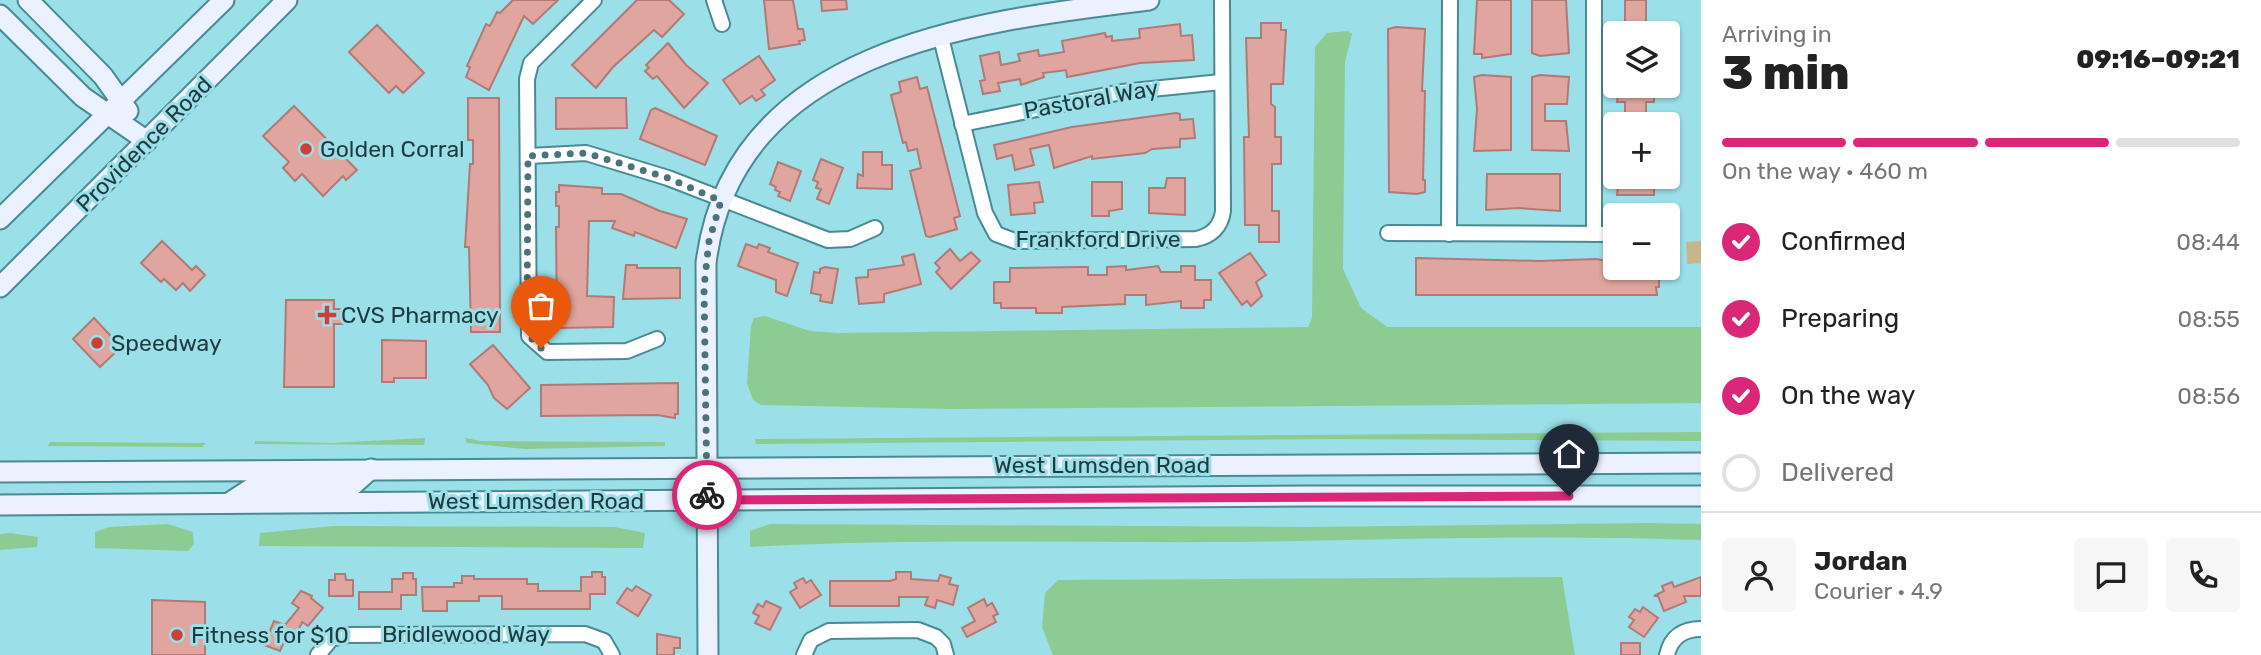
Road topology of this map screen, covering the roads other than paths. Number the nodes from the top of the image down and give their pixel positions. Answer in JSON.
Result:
{"nodes":[{"id":1,"x":28,"y":0,"type":"edge"},
{"id":2,"x":224,"y":0,"type":"edge"},
{"id":3,"x":594,"y":0,"type":"edge"},
{"id":4,"x":714,"y":0,"type":"edge"},
{"id":5,"x":1149,"y":0,"type":"edge"},
{"id":6,"x":1222,"y":0,"type":"edge"},
{"id":7,"x":1450,"y":0,"type":"edge"},
{"id":8,"x":1594,"y":0,"type":"edge"},
{"id":9,"x":280,"y":4,"type":"edge"},
{"id":10,"x":0,"y":15,"type":"edge"},
{"id":11,"x":722,"y":24,"type":"dead end"},
{"id":12,"x":940,"y":38,"type":"junction"},
{"id":13,"x":1221,"y":82,"type":"junction"},
{"id":14,"x":115,"y":109,"type":"junction"},
{"id":15,"x":962,"y":124,"type":"junction"},
{"id":16,"x":147,"y":141,"type":"junction"},
{"id":17,"x":528,"y":156,"type":"junction"},
{"id":18,"x":721,"y":201,"type":"junction"},
{"id":19,"x":0,"y":219,"type":"edge"},
{"id":20,"x":875,"y":228,"type":"dead end"},
{"id":21,"x":1388,"y":233,"type":"dead end"},
{"id":22,"x":1450,"y":234,"type":"junction"},
{"id":23,"x":1594,"y":234,"type":"junction"},
{"id":24,"x":1603,"y":234,"type":"edge"},
{"id":25,"x":0,"y":286,"type":"edge"},
{"id":26,"x":657,"y":338,"type":"dead end"},
{"id":27,"x":1701,"y":463,"type":"edge"},
{"id":28,"x":707,"y":466,"type":"junction"},
{"id":29,"x":371,"y":469,"type":"junction"},
{"id":30,"x":0,"y":472,"type":"edge"},
{"id":31,"x":1701,"y":496,"type":"edge"},
{"id":32,"x":707,"y":500,"type":"junction"},
{"id":33,"x":229,"y":503,"type":"junction"},
{"id":34,"x":0,"y":506,"type":"edge"},
{"id":35,"x":1701,"y":629,"type":"edge"},
{"id":36,"x":318,"y":655,"type":"edge"},
{"id":37,"x":612,"y":655,"type":"edge"},
{"id":38,"x":708,"y":655,"type":"edge"},
{"id":39,"x":804,"y":655,"type":"edge"},
{"id":40,"x":946,"y":655,"type":"edge"},
{"id":41,"x":1667,"y":655,"type":"edge"}],
"edges":[{"from":1,"to":14,"type":"main road"},
{"from":2,"to":14,"type":"main road","name":"Providence Road"},
{"from":3,"to":17,"type":"street"},
{"from":4,"to":11,"type":"street"},
{"from":5,"to":12,"type":"main road"},
{"from":6,"to":13,"type":"street","name":"Frankford Drive"},
{"from":7,"to":22,"type":"street"},
{"from":8,"to":23,"type":"street"},
{"from":9,"to":16,"type":"main road","name":"Providence Road"},
{"from":10,"to":14,"type":"main road"},
{"from":12,"to":15,"type":"street","name":"Frankford Drive"},
{"from":12,"to":18,"type":"main road"},
{"from":13,"to":15,"type":"street","name":"Pastoral Way"},
{"from":13,"to":15,"type":"street","name":"Frankford Drive"},
{"from":14,"to":16,"type":"main road"},
{"from":14,"to":19,"type":"main road","name":"Providence Road"},
{"from":16,"to":25,"type":"main road","name":"Providence Road"},
{"from":17,"to":18,"type":"street"},
{"from":17,"to":26,"type":"street"},
{"from":18,"to":20,"type":"street"},
{"from":18,"to":28,"type":"main road"},
{"from":21,"to":22,"type":"street"},
{"from":22,"to":23,"type":"street"},
{"from":23,"to":24,"type":"street"},
{"from":27,"to":28,"type":"main road","name":"West Lumsden Road"},
{"from":28,"to":29,"type":"main road","name":"West Lumsden Road"},
{"from":28,"to":32,"type":"main road"},
{"from":29,"to":30,"type":"main road","name":"West Lumsden Road"},
{"from":29,"to":33,"type":"main road"},
{"from":31,"to":32,"type":"main road","name":"West Lumsden Road"},
{"from":32,"to":33,"type":"main road","name":"West Lumsden Road"},
{"from":32,"to":38,"type":"main road"},
{"from":33,"to":34,"type":"main road","name":"West Lumsden Road"},
{"from":35,"to":41,"type":"street"},
{"from":36,"to":37,"type":"street","name":"Bridlewood Way"},
{"from":39,"to":40,"type":"street"}]}
